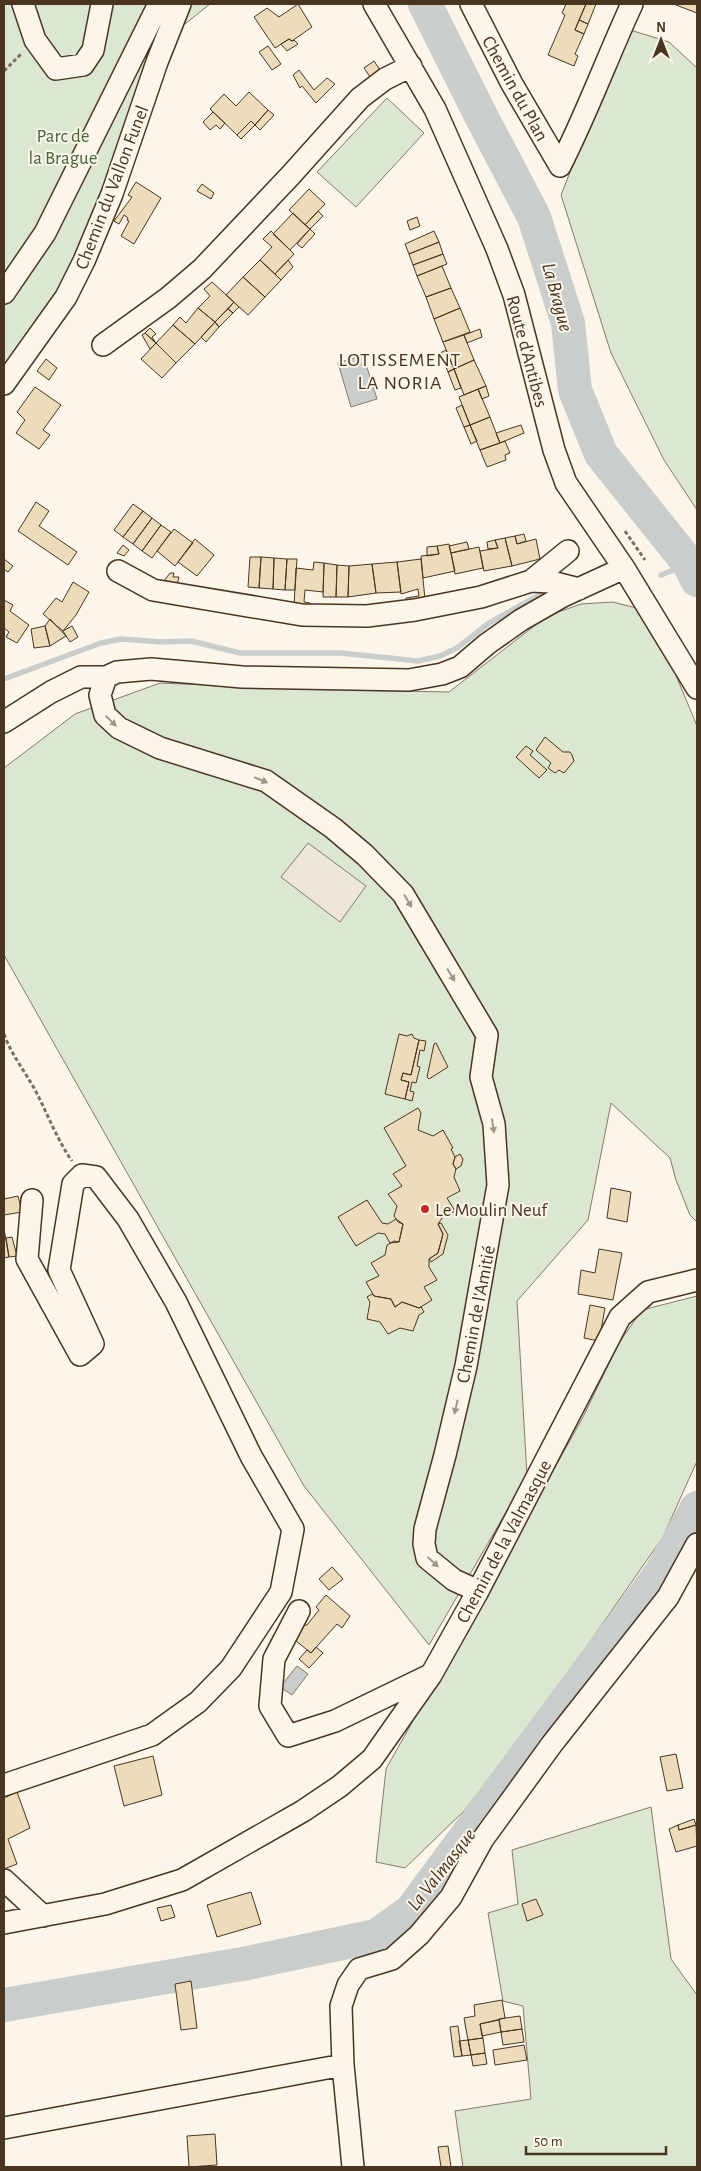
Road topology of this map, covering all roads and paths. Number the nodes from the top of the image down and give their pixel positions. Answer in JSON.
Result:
{"nodes":[{"id":1,"x":23,"y":4,"type":"edge"},
{"id":2,"x":102,"y":4,"type":"edge"},
{"id":3,"x":169,"y":4,"type":"edge"},
{"id":4,"x":180,"y":4,"type":"edge"},
{"id":5,"x":374,"y":4,"type":"edge"},
{"id":6,"x":632,"y":4,"type":"edge"},
{"id":7,"x":473,"y":6,"type":"edge"},
{"id":8,"x":156,"y":12,"type":"edge"},
{"id":9,"x":411,"y":66,"type":"junction"},
{"id":10,"x":4,"y":293,"type":"edge"},
{"id":11,"x":102,"y":345,"type":"dead end"},
{"id":12,"x":4,"y":384,"type":"edge"},
{"id":13,"x":568,"y":551,"type":"dead end"},
{"id":14,"x":624,"y":568,"type":"junction"},
{"id":15,"x":118,"y":571,"type":"dead end"},
{"id":16,"x":531,"y":581,"type":"junction"},
{"id":17,"x":578,"y":589,"type":"junction"},
{"id":18,"x":106,"y":677,"type":"junction"},
{"id":19,"x":697,"y":688,"type":"edge"},
{"id":20,"x":4,"y":722,"type":"edge"},
{"id":21,"x":4,"y":1034,"type":"edge"},
{"id":22,"x":82,"y":1175,"type":"junction"},
{"id":23,"x":32,"y":1200,"type":"dead end"},
{"id":24,"x":697,"y":1280,"type":"edge"},
{"id":25,"x":697,"y":1544,"type":"edge"},
{"id":26,"x":478,"y":1591,"type":"junction"},
{"id":27,"x":299,"y":1611,"type":"dead end"},
{"id":28,"x":431,"y":1675,"type":"junction"},
{"id":29,"x":4,"y":1785,"type":"edge"},
{"id":30,"x":4,"y":1880,"type":"edge"},
{"id":31,"x":43,"y":1916,"type":"junction"},
{"id":32,"x":4,"y":1923,"type":"edge"},
{"id":33,"x":344,"y":2065,"type":"junction"},
{"id":34,"x":4,"y":2128,"type":"edge"},
{"id":35,"x":353,"y":2167,"type":"edge"}],
"edges":[{"from":1,"to":2,"type":"street"},
{"from":3,"to":8,"type":"street"},
{"from":4,"to":12,"type":"street","name":"Chemin du Vallon Funel"},
{"from":5,"to":9,"type":"street","name":"Route d'Antibes"},
{"from":6,"to":7,"type":"street","name":"Chemin du Plan"},
{"from":8,"to":10,"type":"street"},
{"from":9,"to":11,"type":"street"},
{"from":9,"to":14,"type":"street","name":"Route d'Antibes"},
{"from":13,"to":16,"type":"street"},
{"from":14,"to":17,"type":"street"},
{"from":14,"to":19,"type":"street","name":"Route d'Antibes"},
{"from":15,"to":16,"type":"street"},
{"from":16,"to":17,"type":"street"},
{"from":17,"to":18,"type":"street"},
{"from":18,"to":20,"type":"street"},
{"from":18,"to":26,"type":"street","name":"Chemin de l'Amitié","one_way":true},
{"from":21,"to":22,"type":"path"},
{"from":22,"to":23,"type":"street"},
{"from":22,"to":29,"type":"street"},
{"from":24,"to":26,"type":"street","name":"Chemin de la Valmasque"},
{"from":25,"to":33,"type":"street"},
{"from":26,"to":28,"type":"street","name":"Chemin de la Valmasque"},
{"from":27,"to":28,"type":"street"},
{"from":28,"to":31,"type":"street","name":"Chemin de la Valmasque"},
{"from":30,"to":31,"type":"street"},
{"from":31,"to":32,"type":"street","name":"Chemin de la Valmasque"},
{"from":33,"to":34,"type":"street"},
{"from":33,"to":35,"type":"street"}]}
